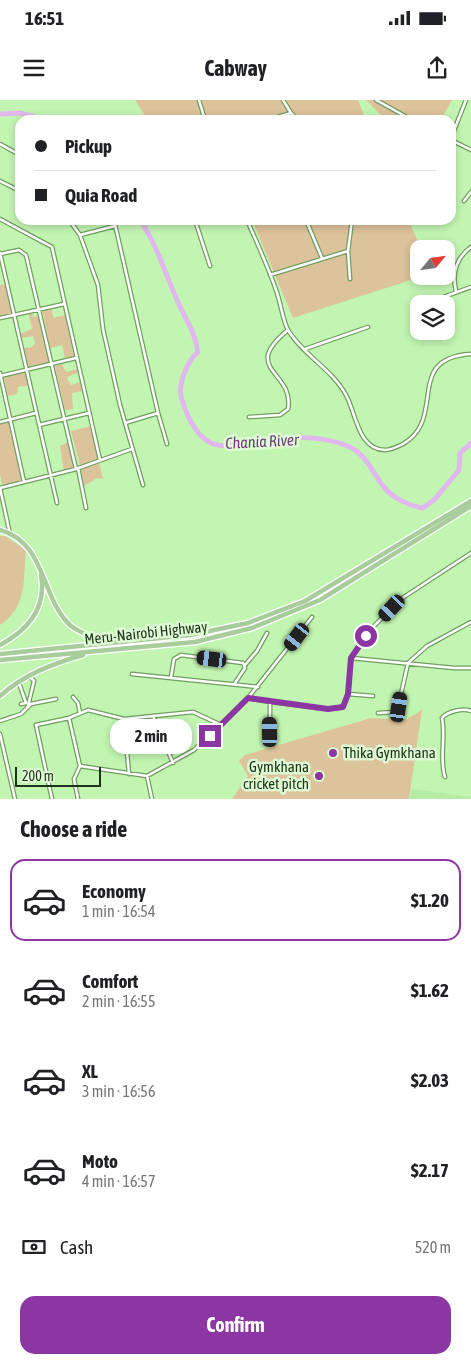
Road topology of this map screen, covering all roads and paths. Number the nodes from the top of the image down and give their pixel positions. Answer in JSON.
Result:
{"nodes":[{"id":1,"x":199,"y":100,"type":"edge"},
{"id":2,"x":283,"y":100,"type":"edge"},
{"id":3,"x":376,"y":100,"type":"edge"},
{"id":4,"x":466,"y":100,"type":"edge"},
{"id":5,"x":291,"y":113,"type":"joint"},
{"id":6,"x":204,"y":115,"type":"edge"},
{"id":7,"x":284,"y":115,"type":"edge"},
{"id":8,"x":403,"y":115,"type":"edge"},
{"id":9,"x":456,"y":126,"type":"edge"},
{"id":10,"x":456,"y":142,"type":"edge"},
{"id":11,"x":0,"y":144,"type":"edge"},
{"id":12,"x":471,"y":150,"type":"edge"},
{"id":13,"x":15,"y":152,"type":"edge"},
{"id":14,"x":0,"y":181,"type":"edge"},
{"id":15,"x":15,"y":189,"type":"edge"},
{"id":16,"x":471,"y":192,"type":"edge"},
{"id":17,"x":464,"y":201,"type":"dead end"},
{"id":18,"x":0,"y":219,"type":"edge"},
{"id":19,"x":73,"y":225,"type":"edge"},
{"id":20,"x":197,"y":225,"type":"edge"},
{"id":21,"x":249,"y":225,"type":"edge"},
{"id":22,"x":308,"y":225,"type":"edge"},
{"id":23,"x":351,"y":225,"type":"edge"},
{"id":24,"x":115,"y":226,"type":"joint"},
{"id":25,"x":80,"y":235,"type":"junction"},
{"id":26,"x":471,"y":247,"type":"edge"},
{"id":27,"x":348,"y":251,"type":"junction"},
{"id":28,"x":0,"y":254,"type":"edge"},
{"id":29,"x":322,"y":258,"type":"junction"},
{"id":30,"x":210,"y":266,"type":"dead end"},
{"id":31,"x":270,"y":275,"type":"junction"},
{"id":32,"x":350,"y":279,"type":"dead end"},
{"id":33,"x":471,"y":287,"type":"edge"},
{"id":34,"x":456,"y":292,"type":"junction"},
{"id":35,"x":448,"y":295,"type":"edge"},
{"id":36,"x":64,"y":304,"type":"junction"},
{"id":37,"x":38,"y":309,"type":"junction"},
{"id":38,"x":14,"y":315,"type":"junction"},
{"id":39,"x":0,"y":318,"type":"edge"},
{"id":40,"x":368,"y":327,"type":"dead end"},
{"id":41,"x":288,"y":330,"type":"junction"},
{"id":42,"x":305,"y":349,"type":"junction"},
{"id":43,"x":471,"y":354,"type":"edge"},
{"id":44,"x":76,"y":358,"type":"junction"},
{"id":45,"x":52,"y":366,"type":"junction"},
{"id":46,"x":27,"y":371,"type":"junction"},
{"id":47,"x":0,"y":375,"type":"edge"},
{"id":48,"x":36,"y":413,"type":"junction"},
{"id":49,"x":89,"y":413,"type":"junction"},
{"id":50,"x":158,"y":413,"type":"junction"},
{"id":51,"x":249,"y":417,"type":"dead end"},
{"id":52,"x":11,"y":419,"type":"junction"},
{"id":53,"x":64,"y":420,"type":"junction"},
{"id":54,"x":0,"y":422,"type":"edge"},
{"id":55,"x":125,"y":422,"type":"junction"},
{"id":56,"x":39,"y":425,"type":"junction"},
{"id":57,"x":167,"y":444,"type":"dead end"},
{"id":58,"x":132,"y":448,"type":"junction"},
{"id":59,"x":100,"y":460,"type":"junction"},
{"id":60,"x":77,"y":468,"type":"junction"},
{"id":61,"x":50,"y":475,"type":"junction"},
{"id":62,"x":24,"y":482,"type":"junction"},
{"id":63,"x":143,"y":485,"type":"dead end"},
{"id":64,"x":0,"y":488,"type":"edge"},
{"id":65,"x":471,"y":501,"type":"edge"},
{"id":66,"x":57,"y":503,"type":"dead end"},
{"id":67,"x":1,"y":504,"type":"edge"},
{"id":68,"x":471,"y":506,"type":"edge"},
{"id":69,"x":86,"y":508,"type":"dead end"},
{"id":70,"x":0,"y":530,"type":"edge"},
{"id":71,"x":10,"y":534,"type":"junction"},
{"id":72,"x":471,"y":553,"type":"edge"},
{"id":73,"x":38,"y":561,"type":"junction"},
{"id":74,"x":312,"y":617,"type":"dead end"},
{"id":75,"x":471,"y":622,"type":"edge"},
{"id":76,"x":267,"y":633,"type":"dead end"},
{"id":77,"x":110,"y":644,"type":"junction"},
{"id":78,"x":0,"y":645,"type":"edge"},
{"id":79,"x":94,"y":652,"type":"junction"},
{"id":80,"x":0,"y":654,"type":"edge"},
{"id":81,"x":351,"y":658,"type":"junction"},
{"id":82,"x":8,"y":659,"type":"junction"},
{"id":83,"x":0,"y":660,"type":"edge"},
{"id":84,"x":408,"y":663,"type":"junction"},
{"id":85,"x":0,"y":664,"type":"edge"},
{"id":86,"x":245,"y":665,"type":"junction"},
{"id":87,"x":471,"y":668,"type":"edge"},
{"id":88,"x":132,"y":674,"type":"dead end"},
{"id":89,"x":28,"y":676,"type":"junction"},
{"id":90,"x":172,"y":676,"type":"junction"},
{"id":91,"x":18,"y":682,"type":"junction"},
{"id":92,"x":235,"y":683,"type":"junction"},
{"id":93,"x":258,"y":687,"type":"junction"},
{"id":94,"x":348,"y":694,"type":"junction"},
{"id":95,"x":0,"y":696,"type":"edge"},
{"id":96,"x":373,"y":696,"type":"dead end"},
{"id":97,"x":73,"y":697,"type":"dead end"},
{"id":98,"x":248,"y":698,"type":"junction"},
{"id":99,"x":56,"y":699,"type":"dead end"},
{"id":100,"x":270,"y":702,"type":"junction"},
{"id":101,"x":21,"y":704,"type":"dead end"},
{"id":102,"x":28,"y":707,"type":"junction"},
{"id":103,"x":471,"y":711,"type":"edge"},
{"id":104,"x":80,"y":713,"type":"junction"},
{"id":105,"x":378,"y":714,"type":"dead end"},
{"id":106,"x":153,"y":716,"type":"junction"},
{"id":107,"x":69,"y":718,"type":"junction"},
{"id":108,"x":124,"y":719,"type":"junction"},
{"id":109,"x":0,"y":721,"type":"edge"},
{"id":110,"x":221,"y":725,"type":"junction"},
{"id":111,"x":270,"y":732,"type":"dead end"},
{"id":112,"x":0,"y":734,"type":"edge"},
{"id":113,"x":6,"y":762,"type":"junction"},
{"id":114,"x":0,"y":763,"type":"edge"},
{"id":115,"x":173,"y":764,"type":"junction"},
{"id":116,"x":80,"y":766,"type":"junction"},
{"id":117,"x":129,"y":774,"type":"junction"},
{"id":118,"x":148,"y":776,"type":"junction"},
{"id":119,"x":445,"y":777,"type":"dead end"},
{"id":120,"x":15,"y":799,"type":"edge"},
{"id":121,"x":52,"y":799,"type":"edge"},
{"id":122,"x":78,"y":799,"type":"edge"},
{"id":123,"x":152,"y":799,"type":"edge"}],
"edges":[{"from":1,"to":6,"type":"street"},
{"from":2,"to":5,"type":"street"},
{"from":3,"to":8,"type":"street"},
{"from":4,"to":9,"type":"street"},
{"from":5,"to":7,"type":"street"},
{"from":10,"to":12,"type":"street"},
{"from":11,"to":13,"type":"street"},
{"from":14,"to":15,"type":"street"},
{"from":16,"to":17,"type":"street"},
{"from":18,"to":36,"type":"street"},
{"from":19,"to":25,"type":"street"},
{"from":20,"to":30,"type":"street"},
{"from":21,"to":31,"type":"street"},
{"from":22,"to":29,"type":"street"},
{"from":23,"to":27,"type":"street"},
{"from":24,"to":25,"type":"street"},
{"from":24,"to":50,"type":"street"},
{"from":25,"to":55,"type":"street"},
{"from":26,"to":34,"type":"street"},
{"from":27,"to":29,"type":"street"},
{"from":27,"to":32,"type":"street"},
{"from":28,"to":37,"type":"street"},
{"from":28,"to":38,"type":"street"},
{"from":29,"to":31,"type":"street"},
{"from":31,"to":41,"type":"street"},
{"from":33,"to":34,"type":"street"},
{"from":34,"to":35,"type":"street"},
{"from":36,"to":37,"type":"street"},
{"from":36,"to":44,"type":"street"},
{"from":37,"to":38,"type":"street"},
{"from":37,"to":45,"type":"street"},
{"from":38,"to":39,"type":"street"},
{"from":38,"to":46,"type":"street"},
{"from":40,"to":42,"type":"street"},
{"from":41,"to":42,"type":"street"},
{"from":41,"to":51,"type":"street"},
{"from":42,"to":43,"type":"street"},
{"from":44,"to":45,"type":"street"},
{"from":44,"to":49,"type":"street"},
{"from":45,"to":46,"type":"street"},
{"from":45,"to":53,"type":"street"},
{"from":46,"to":47,"type":"street"},
{"from":46,"to":48,"type":"street"},
{"from":47,"to":52,"type":"street"},
{"from":48,"to":52,"type":"street"},
{"from":48,"to":56,"type":"street"},
{"from":49,"to":53,"type":"street"},
{"from":49,"to":59,"type":"street"},
{"from":50,"to":55,"type":"street"},
{"from":50,"to":57,"type":"street"},
{"from":52,"to":54,"type":"street"},
{"from":52,"to":62,"type":"street"},
{"from":53,"to":56,"type":"street"},
{"from":53,"to":60,"type":"street"},
{"from":55,"to":58,"type":"street"},
{"from":56,"to":61,"type":"street"},
{"from":58,"to":59,"type":"street"},
{"from":58,"to":63,"type":"street"},
{"from":59,"to":60,"type":"street"},
{"from":60,"to":61,"type":"street"},
{"from":60,"to":69,"type":"street"},
{"from":61,"to":62,"type":"street"},
{"from":61,"to":66,"type":"street"},
{"from":62,"to":64,"type":"street"},
{"from":64,"to":67,"type":"street"},
{"from":65,"to":77,"type":"highway","name":"Meru-Nairobi Highway"},
{"from":67,"to":71,"type":"street"},
{"from":68,"to":79,"type":"highway","name":"Meru-Nairobi Highway"},
{"from":70,"to":71,"type":"highway"},
{"from":71,"to":73,"type":"highway"},
{"from":72,"to":81,"type":"street"},
{"from":73,"to":77,"type":"highway"},
{"from":73,"to":78,"type":"highway"},
{"from":74,"to":93,"type":"street"},
{"from":75,"to":84,"type":"street"},
{"from":76,"to":86,"type":"street"},
{"from":77,"to":80,"type":"highway","name":"Meru-Nairobi Highway"},
{"from":79,"to":82,"type":"highway","name":"Meru-Nairobi Highway"},
{"from":79,"to":89,"type":"highway"},
{"from":81,"to":84,"type":"street"},
{"from":81,"to":94,"type":"street"},
{"from":82,"to":83,"type":"highway","name":"Meru-Nairobi Highway"},
{"from":82,"to":85,"type":"highway"},
{"from":84,"to":87,"type":"street"},
{"from":84,"to":105,"type":"street"},
{"from":86,"to":90,"type":"street"},
{"from":86,"to":92,"type":"street"},
{"from":88,"to":90,"type":"street"},
{"from":89,"to":91,"type":"highway"},
{"from":89,"to":102,"type":"street"},
{"from":90,"to":92,"type":"street"},
{"from":91,"to":95,"type":"highway"},
{"from":91,"to":101,"type":"street"},
{"from":92,"to":93,"type":"street"},
{"from":93,"to":98,"type":"street"},
{"from":94,"to":96,"type":"street"},
{"from":94,"to":100,"type":"street"},
{"from":97,"to":104,"type":"street"},
{"from":98,"to":100,"type":"street"},
{"from":98,"to":110,"type":"street"},
{"from":99,"to":102,"type":"street"},
{"from":100,"to":111,"type":"street"},
{"from":102,"to":109,"type":"street"},
{"from":103,"to":119,"type":"street"},
{"from":104,"to":107,"type":"street"},
{"from":104,"to":108,"type":"street"},
{"from":106,"to":108,"type":"street"},
{"from":106,"to":110,"type":"street"},
{"from":106,"to":115,"type":"street"},
{"from":107,"to":116,"type":"street"},
{"from":107,"to":121,"type":"street"},
{"from":108,"to":117,"type":"street"},
{"from":110,"to":115,"type":"street"},
{"from":112,"to":113,"type":"street"},
{"from":113,"to":114,"type":"street"},
{"from":113,"to":120,"type":"street"},
{"from":115,"to":118,"type":"street"},
{"from":116,"to":117,"type":"street"},
{"from":116,"to":122,"type":"street"},
{"from":117,"to":118,"type":"street"},
{"from":118,"to":123,"type":"street"}]}
